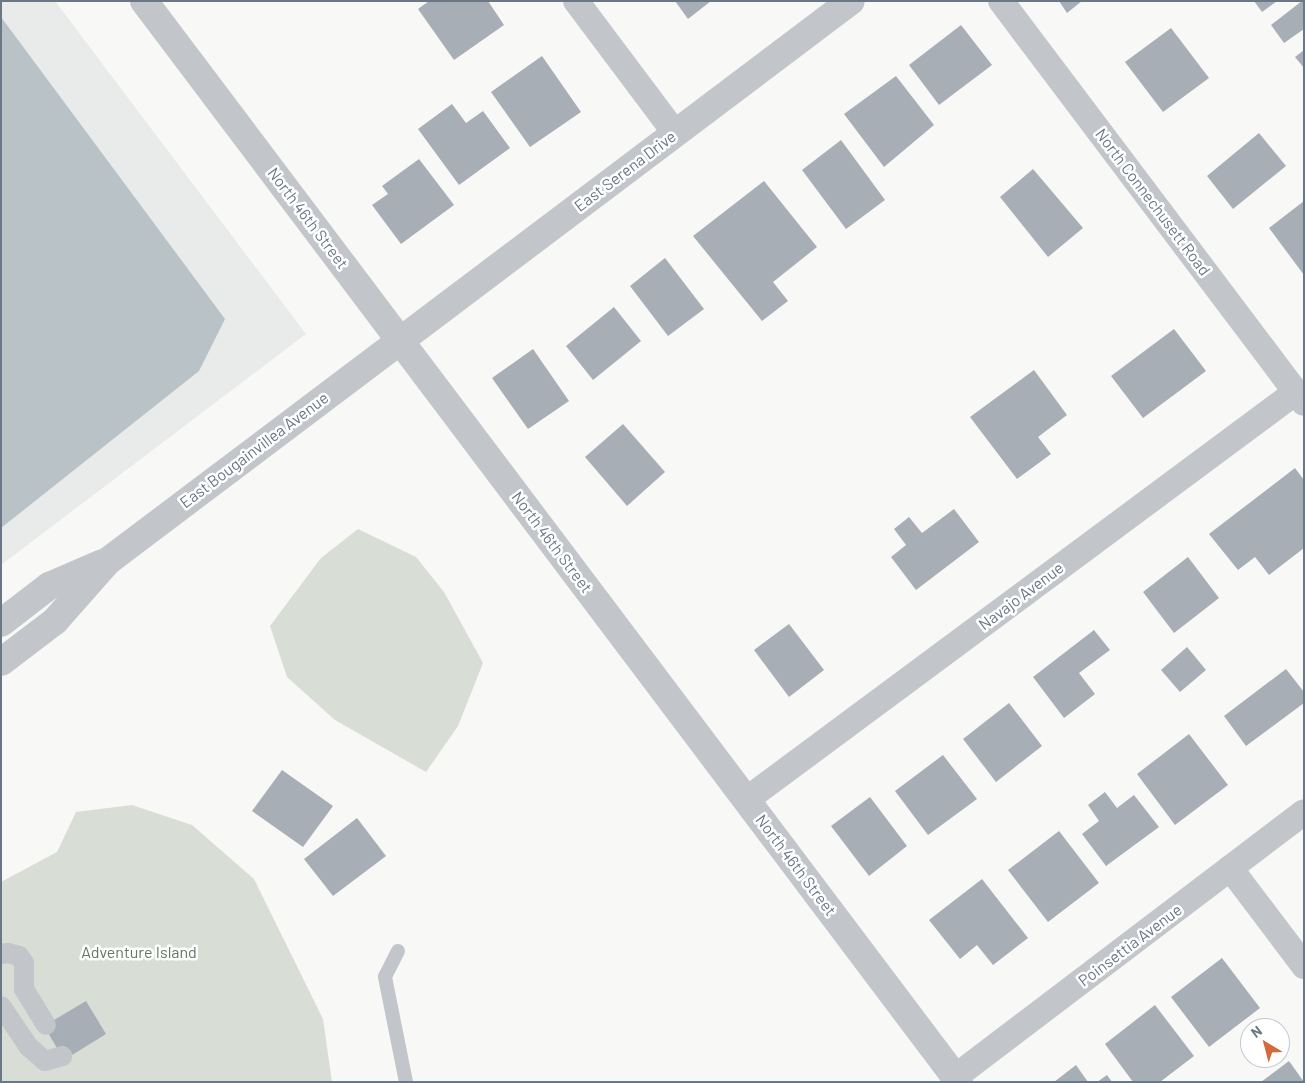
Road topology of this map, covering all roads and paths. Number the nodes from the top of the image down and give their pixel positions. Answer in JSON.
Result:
{"nodes":[{"id":1,"x":144,"y":1,"type":"edge"},
{"id":2,"x":576,"y":1,"type":"edge"},
{"id":3,"x":851,"y":1,"type":"edge"},
{"id":4,"x":1001,"y":1,"type":"edge"},
{"id":5,"x":676,"y":133,"type":"junction"},
{"id":6,"x":399,"y":340,"type":"junction"},
{"id":7,"x":1300,"y":397,"type":"edge"},
{"id":8,"x":108,"y":561,"type":"junction"},
{"id":9,"x":1,"y":623,"type":"edge"},
{"id":10,"x":1,"y":662,"type":"edge"},
{"id":11,"x":746,"y":800,"type":"junction"},
{"id":12,"x":1304,"y":812,"type":"edge"},
{"id":13,"x":1230,"y":868,"type":"junction"},
{"id":14,"x":398,"y":951,"type":"dead end"},
{"id":15,"x":1,"y":954,"type":"edge"},
{"id":16,"x":1304,"y":966,"type":"edge"},
{"id":17,"x":1,"y":1006,"type":"edge"},
{"id":18,"x":46,"y":1025,"type":"dead end"},
{"id":19,"x":62,"y":1056,"type":"dead end"},
{"id":20,"x":957,"y":1079,"type":"edge"},
{"id":21,"x":406,"y":1082,"type":"edge"}],
"edges":[{"from":1,"to":6,"type":"street","name":"North 46th Street"},
{"from":2,"to":5,"type":"street"},
{"from":3,"to":5,"type":"street","name":"East Serena Drive"},
{"from":4,"to":7,"type":"street","name":"North Connechusett Road"},
{"from":5,"to":6,"type":"street","name":"East Serena Drive"},
{"from":6,"to":8,"type":"street","name":"East Bougainvillea Avenue"},
{"from":6,"to":11,"type":"street","name":"North 46th Street"},
{"from":7,"to":11,"type":"street","name":"Navajo Avenue"},
{"from":8,"to":9,"type":"street","name":"East Bougainvillea Avenue"},
{"from":8,"to":10,"type":"street","name":"East Bougainvillea Avenue"},
{"from":11,"to":20,"type":"street","name":"North 46th Street"},
{"from":12,"to":13,"type":"street","name":"Poinsettia Avenue"},
{"from":13,"to":16,"type":"street"},
{"from":13,"to":20,"type":"street","name":"Poinsettia Avenue"},
{"from":14,"to":21,"type":"lane"},
{"from":15,"to":18,"type":"street"},
{"from":17,"to":19,"type":"street"}]}
